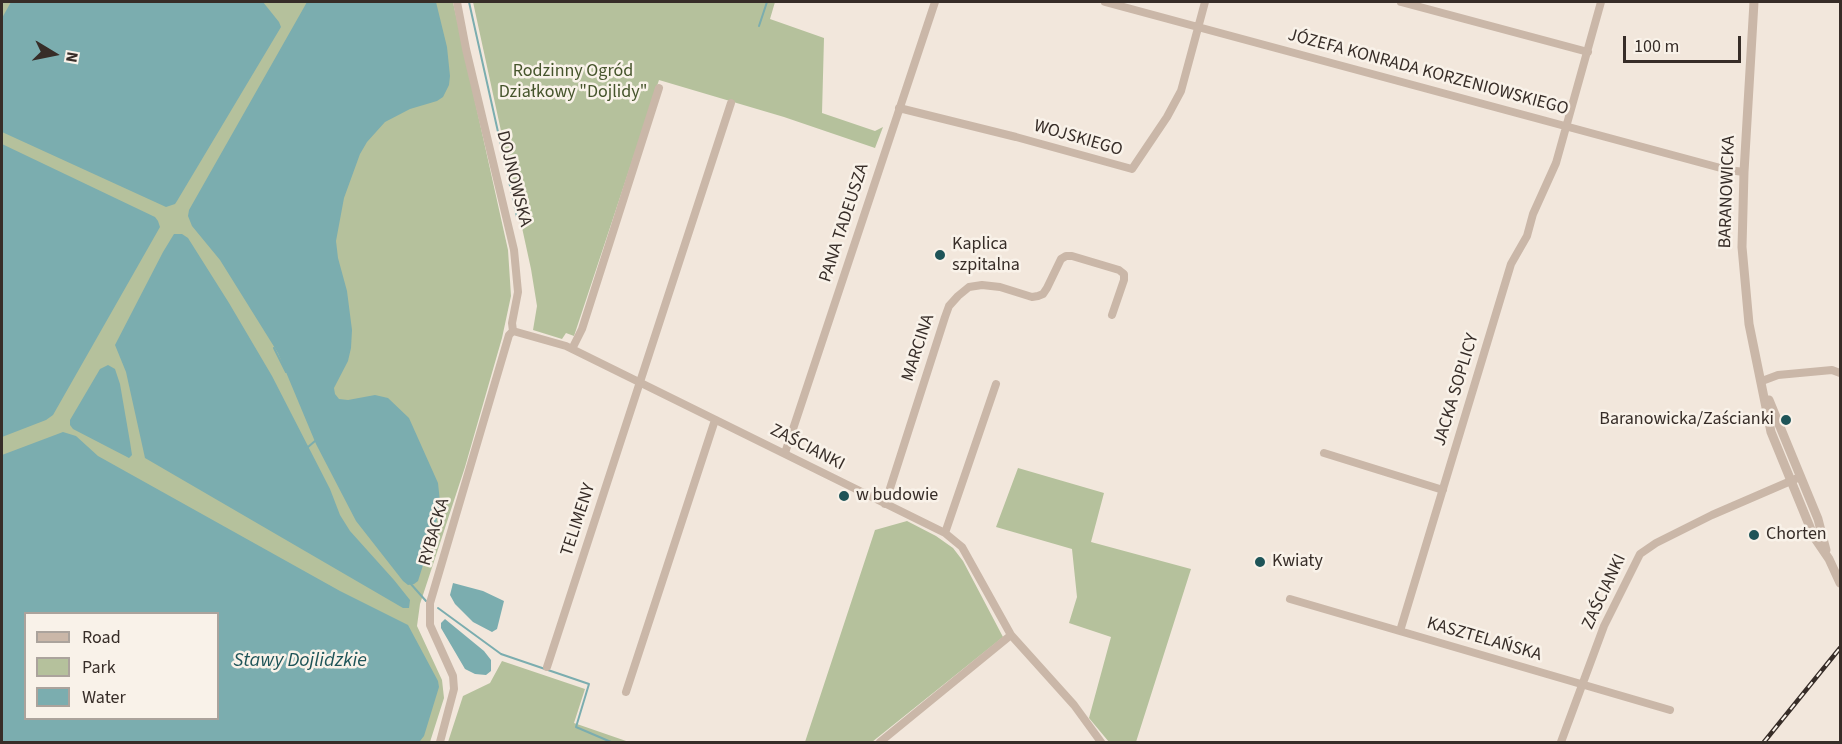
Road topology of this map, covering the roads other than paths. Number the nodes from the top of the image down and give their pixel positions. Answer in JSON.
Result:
{"nodes":[{"id":1,"x":456,"y":2,"type":"edge"},
{"id":2,"x":935,"y":2,"type":"edge"},
{"id":3,"x":1105,"y":2,"type":"edge"},
{"id":4,"x":1204,"y":2,"type":"edge"},
{"id":5,"x":1401,"y":2,"type":"edge"},
{"id":6,"x":1601,"y":2,"type":"edge"},
{"id":7,"x":1754,"y":2,"type":"edge"},
{"id":8,"x":1197,"y":27,"type":"junction"},
{"id":9,"x":1588,"y":52,"type":"junction"},
{"id":10,"x":658,"y":88,"type":"dead end"},
{"id":11,"x":731,"y":103,"type":"dead end"},
{"id":12,"x":899,"y":108,"type":"junction"},
{"id":13,"x":1567,"y":126,"type":"junction"},
{"id":14,"x":1744,"y":172,"type":"junction"},
{"id":15,"x":1112,"y":315,"type":"dead end"},
{"id":16,"x":513,"y":331,"type":"junction"},
{"id":17,"x":572,"y":349,"type":"junction"},
{"id":18,"x":1840,"y":373,"type":"edge"},
{"id":19,"x":1762,"y":381,"type":"junction"},
{"id":20,"x":639,"y":382,"type":"junction"},
{"id":21,"x":996,"y":384,"type":"dead end"},
{"id":22,"x":715,"y":420,"type":"junction"},
{"id":23,"x":785,"y":453,"type":"junction"},
{"id":24,"x":1324,"y":453,"type":"dead end"},
{"id":25,"x":1795,"y":479,"type":"junction"},
{"id":26,"x":1443,"y":490,"type":"junction"},
{"id":27,"x":885,"y":504,"type":"junction"},
{"id":28,"x":945,"y":533,"type":"junction"},
{"id":29,"x":1840,"y":580,"type":"edge"},
{"id":30,"x":1290,"y":599,"type":"dead end"},
{"id":31,"x":1400,"y":631,"type":"junction"},
{"id":32,"x":1011,"y":635,"type":"junction"},
{"id":33,"x":547,"y":667,"type":"dead end"},
{"id":34,"x":1582,"y":684,"type":"junction"},
{"id":35,"x":626,"y":692,"type":"dead end"},
{"id":36,"x":1670,"y":710,"type":"dead end"},
{"id":37,"x":440,"y":742,"type":"edge"},
{"id":38,"x":880,"y":742,"type":"edge"},
{"id":39,"x":1101,"y":742,"type":"edge"},
{"id":40,"x":1561,"y":742,"type":"edge"}],
"edges":[{"from":1,"to":16,"type":"street","name":"DOJNOWSKA"},
{"from":2,"to":12,"type":"street","name":"PANA TADEUSZA"},
{"from":3,"to":8,"type":"street","name":"JÓZEFA KONRADA KORZENIOWSKIEGO"},
{"from":4,"to":8,"type":"street"},
{"from":5,"to":9,"type":"street"},
{"from":6,"to":9,"type":"street","name":"JACKA SOPLICY"},
{"from":7,"to":14,"type":"street","name":"BARANOWICKA"},
{"from":8,"to":12,"type":"street","name":"WOJSKIEGO"},
{"from":8,"to":13,"type":"street","name":"JÓZEFA KONRADA KORZENIOWSKIEGO"},
{"from":9,"to":13,"type":"street","name":"JACKA SOPLICY"},
{"from":10,"to":17,"type":"street"},
{"from":11,"to":20,"type":"street","name":"TELIMENY"},
{"from":12,"to":23,"type":"street","name":"PANA TADEUSZA"},
{"from":13,"to":14,"type":"street","name":"JÓZEFA KONRADA KORZENIOWSKIEGO"},
{"from":13,"to":26,"type":"street","name":"JACKA SOPLICY"},
{"from":14,"to":19,"type":"street","name":"BARANOWICKA"},
{"from":15,"to":27,"type":"street","name":"MARCINA"},
{"from":16,"to":17,"type":"street","name":"ZAŚCIANKI"},
{"from":16,"to":37,"type":"street","name":"RYBACKA"},
{"from":17,"to":20,"type":"street","name":"ZAŚCIANKI"},
{"from":18,"to":19,"type":"street"},
{"from":19,"to":25,"type":"street","name":"BARANOWICKA"},
{"from":20,"to":22,"type":"street","name":"ZAŚCIANKI"},
{"from":20,"to":33,"type":"street","name":"TELIMENY"},
{"from":21,"to":28,"type":"street"},
{"from":22,"to":23,"type":"street","name":"ZAŚCIANKI"},
{"from":22,"to":35,"type":"street"},
{"from":23,"to":27,"type":"street","name":"ZAŚCIANKI"},
{"from":24,"to":26,"type":"street"},
{"from":25,"to":29,"type":"street","name":"BARANOWICKA"},
{"from":25,"to":34,"type":"street","name":"ZAŚCIANKI"},
{"from":26,"to":31,"type":"street","name":"JACKA SOPLICY"},
{"from":27,"to":28,"type":"street","name":"ZAŚCIANKI"},
{"from":28,"to":32,"type":"street","name":"ZAŚCIANKI"},
{"from":30,"to":31,"type":"street","name":"KASZTELAŃSKA"},
{"from":31,"to":34,"type":"street","name":"KASZTELAŃSKA"},
{"from":32,"to":38,"type":"street"},
{"from":32,"to":39,"type":"street","name":"ZAŚCIANKI"},
{"from":34,"to":36,"type":"street","name":"KASZTELAŃSKA"},
{"from":34,"to":40,"type":"street","name":"ZAŚCIANKI"}]}
